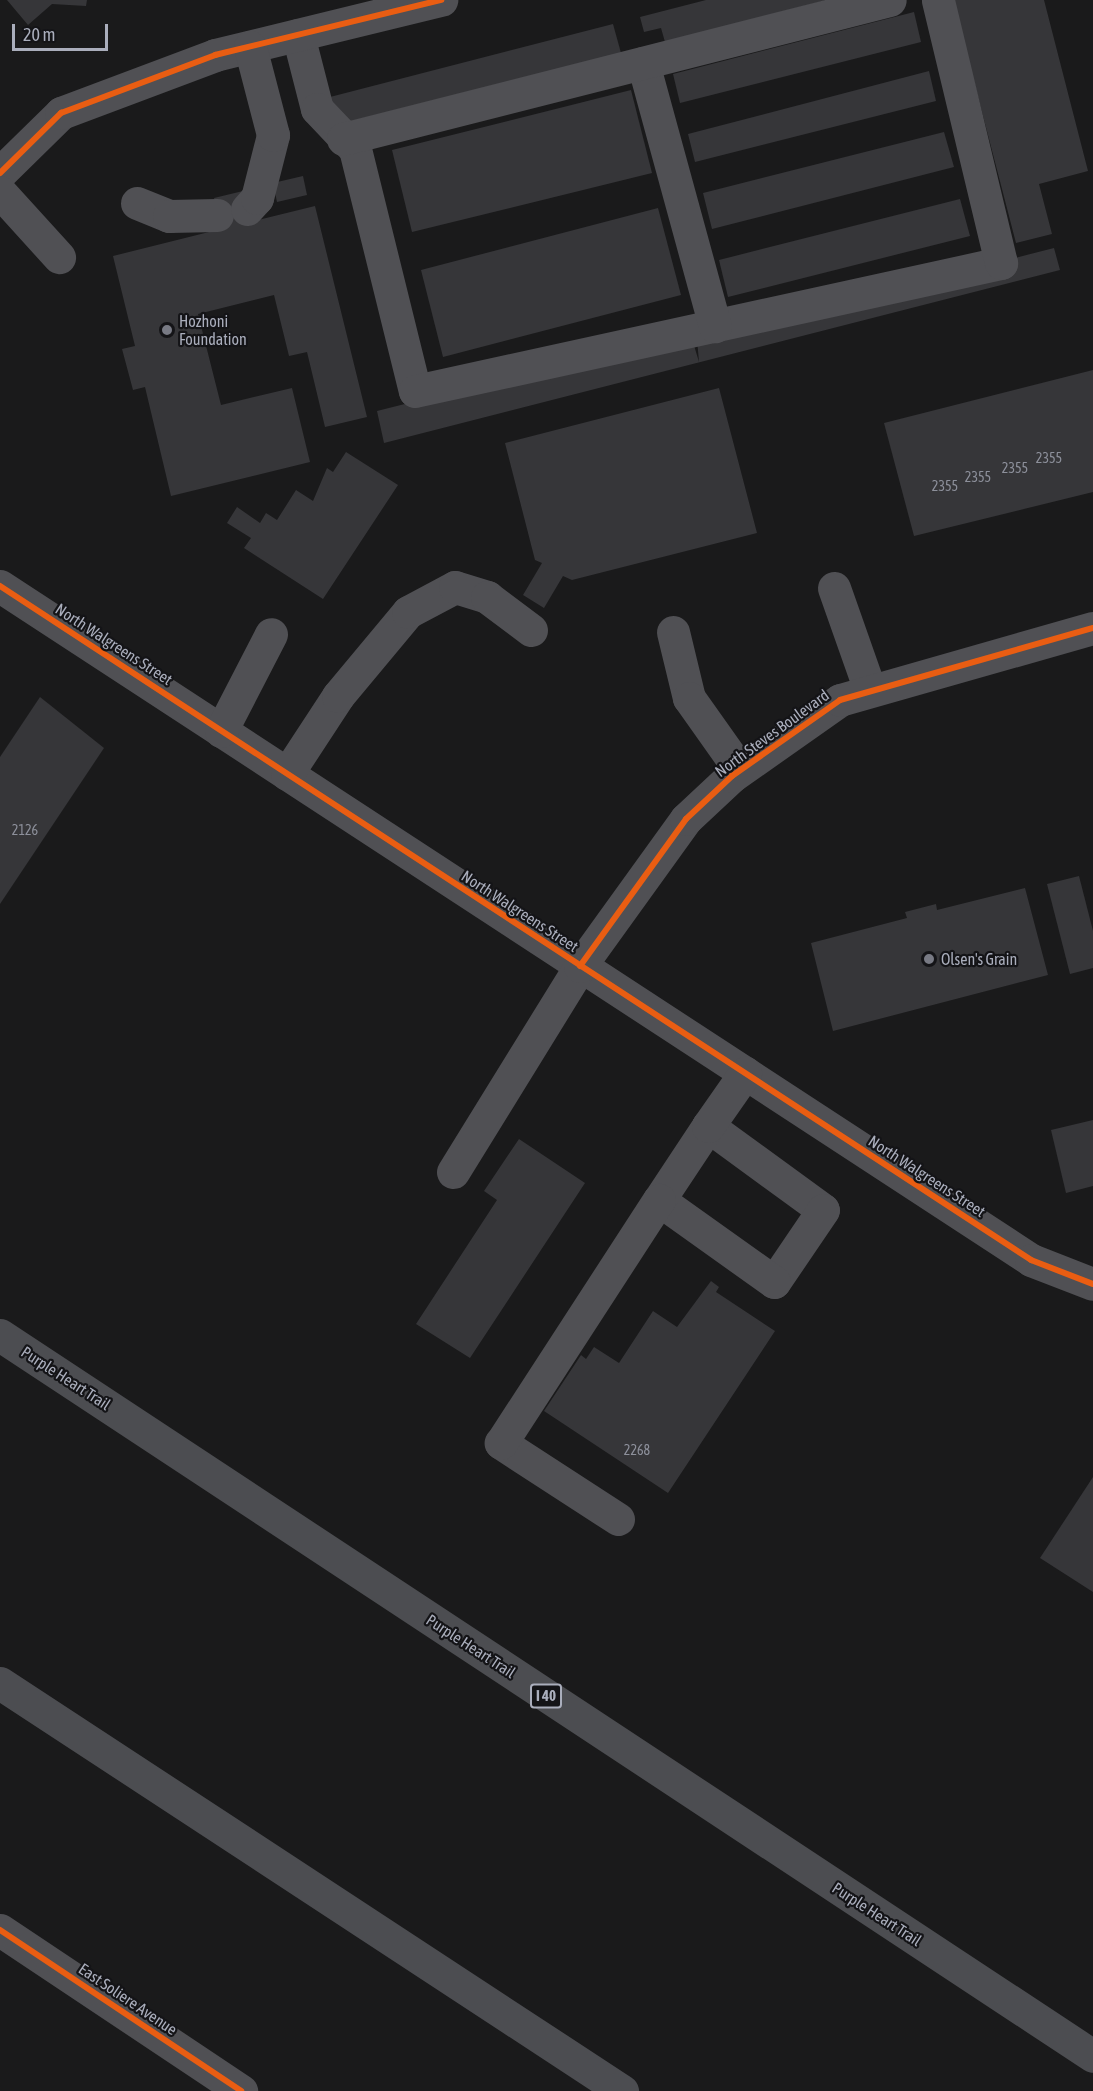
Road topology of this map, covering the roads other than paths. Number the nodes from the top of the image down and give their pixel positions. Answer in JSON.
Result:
{"nodes":[{"id":1,"x":441,"y":0,"type":"edge"},
{"id":2,"x":890,"y":0,"type":"edge"},
{"id":3,"x":938,"y":0,"type":"edge"},
{"id":4,"x":350,"y":11,"type":"edge"},
{"id":5,"x":298,"y":35,"type":"junction"},
{"id":6,"x":250,"y":47,"type":"junction"},
{"id":7,"x":644,"y":63,"type":"junction"},
{"id":8,"x":343,"y":139,"type":"junction"},
{"id":9,"x":0,"y":173,"type":"edge"},
{"id":10,"x":0,"y":192,"type":"edge"},
{"id":11,"x":137,"y":203,"type":"dead end"},
{"id":12,"x":59,"y":257,"type":"dead end"},
{"id":13,"x":715,"y":326,"type":"junction"},
{"id":14,"x":0,"y":586,"type":"edge"},
{"id":15,"x":834,"y":588,"type":"dead end"},
{"id":16,"x":1093,"y":628,"type":"edge"},
{"id":17,"x":531,"y":630,"type":"dead end"},
{"id":18,"x":673,"y":632,"type":"dead end"},
{"id":19,"x":271,"y":633,"type":"dead end"},
{"id":20,"x":870,"y":690,"type":"junction"},
{"id":21,"x":221,"y":730,"type":"junction"},
{"id":22,"x":740,"y":770,"type":"junction"},
{"id":23,"x":287,"y":774,"type":"junction"},
{"id":24,"x":580,"y":966,"type":"junction"},
{"id":25,"x":745,"y":1073,"type":"junction"},
{"id":26,"x":708,"y":1126,"type":"junction"},
{"id":27,"x":453,"y":1172,"type":"dead end"},
{"id":28,"x":659,"y":1200,"type":"junction"},
{"id":29,"x":1093,"y":1284,"type":"edge"},
{"id":30,"x":0,"y":1335,"type":"edge"},
{"id":31,"x":618,"y":1520,"type":"dead end"},
{"id":32,"x":0,"y":1683,"type":"edge"},
{"id":33,"x":0,"y":1930,"type":"edge"},
{"id":34,"x":1093,"y":2056,"type":"edge"},
{"id":35,"x":241,"y":2091,"type":"edge"},
{"id":36,"x":622,"y":2091,"type":"edge"}],
"edges":[{"from":1,"to":4,"type":"street"},
{"from":2,"to":7,"type":"street"},
{"from":3,"to":13,"type":"street"},
{"from":4,"to":5,"type":"street"},
{"from":5,"to":6,"type":"street"},
{"from":5,"to":8,"type":"street"},
{"from":6,"to":9,"type":"street"},
{"from":6,"to":11,"type":"street"},
{"from":7,"to":8,"type":"street"},
{"from":7,"to":13,"type":"street"},
{"from":8,"to":13,"type":"street"},
{"from":10,"to":12,"type":"street"},
{"from":14,"to":21,"type":"street","name":"North Walgreens Street"},
{"from":15,"to":20,"type":"street"},
{"from":16,"to":20,"type":"street","name":"North Steves Boulevard"},
{"from":17,"to":23,"type":"street"},
{"from":18,"to":22,"type":"street"},
{"from":19,"to":21,"type":"street"},
{"from":20,"to":22,"type":"street","name":"North Steves Boulevard"},
{"from":21,"to":23,"type":"street","name":"North Walgreens Street"},
{"from":22,"to":24,"type":"street","name":"North Steves Boulevard"},
{"from":23,"to":24,"type":"street","name":"North Walgreens Street"},
{"from":24,"to":25,"type":"street","name":"North Walgreens Street"},
{"from":24,"to":27,"type":"street","name":"North Steves Boulevard"},
{"from":25,"to":26,"type":"street"},
{"from":25,"to":29,"type":"street","name":"North Walgreens Street"},
{"from":26,"to":28,"type":"street"},
{"from":26,"to":28,"type":"street"},
{"from":28,"to":31,"type":"street"},
{"from":30,"to":34,"type":"highway","name":"Purple Heart Trail","number":"I 40"},
{"from":32,"to":36,"type":"highway"},
{"from":33,"to":35,"type":"street","name":"East Soliere Avenue"}]}
